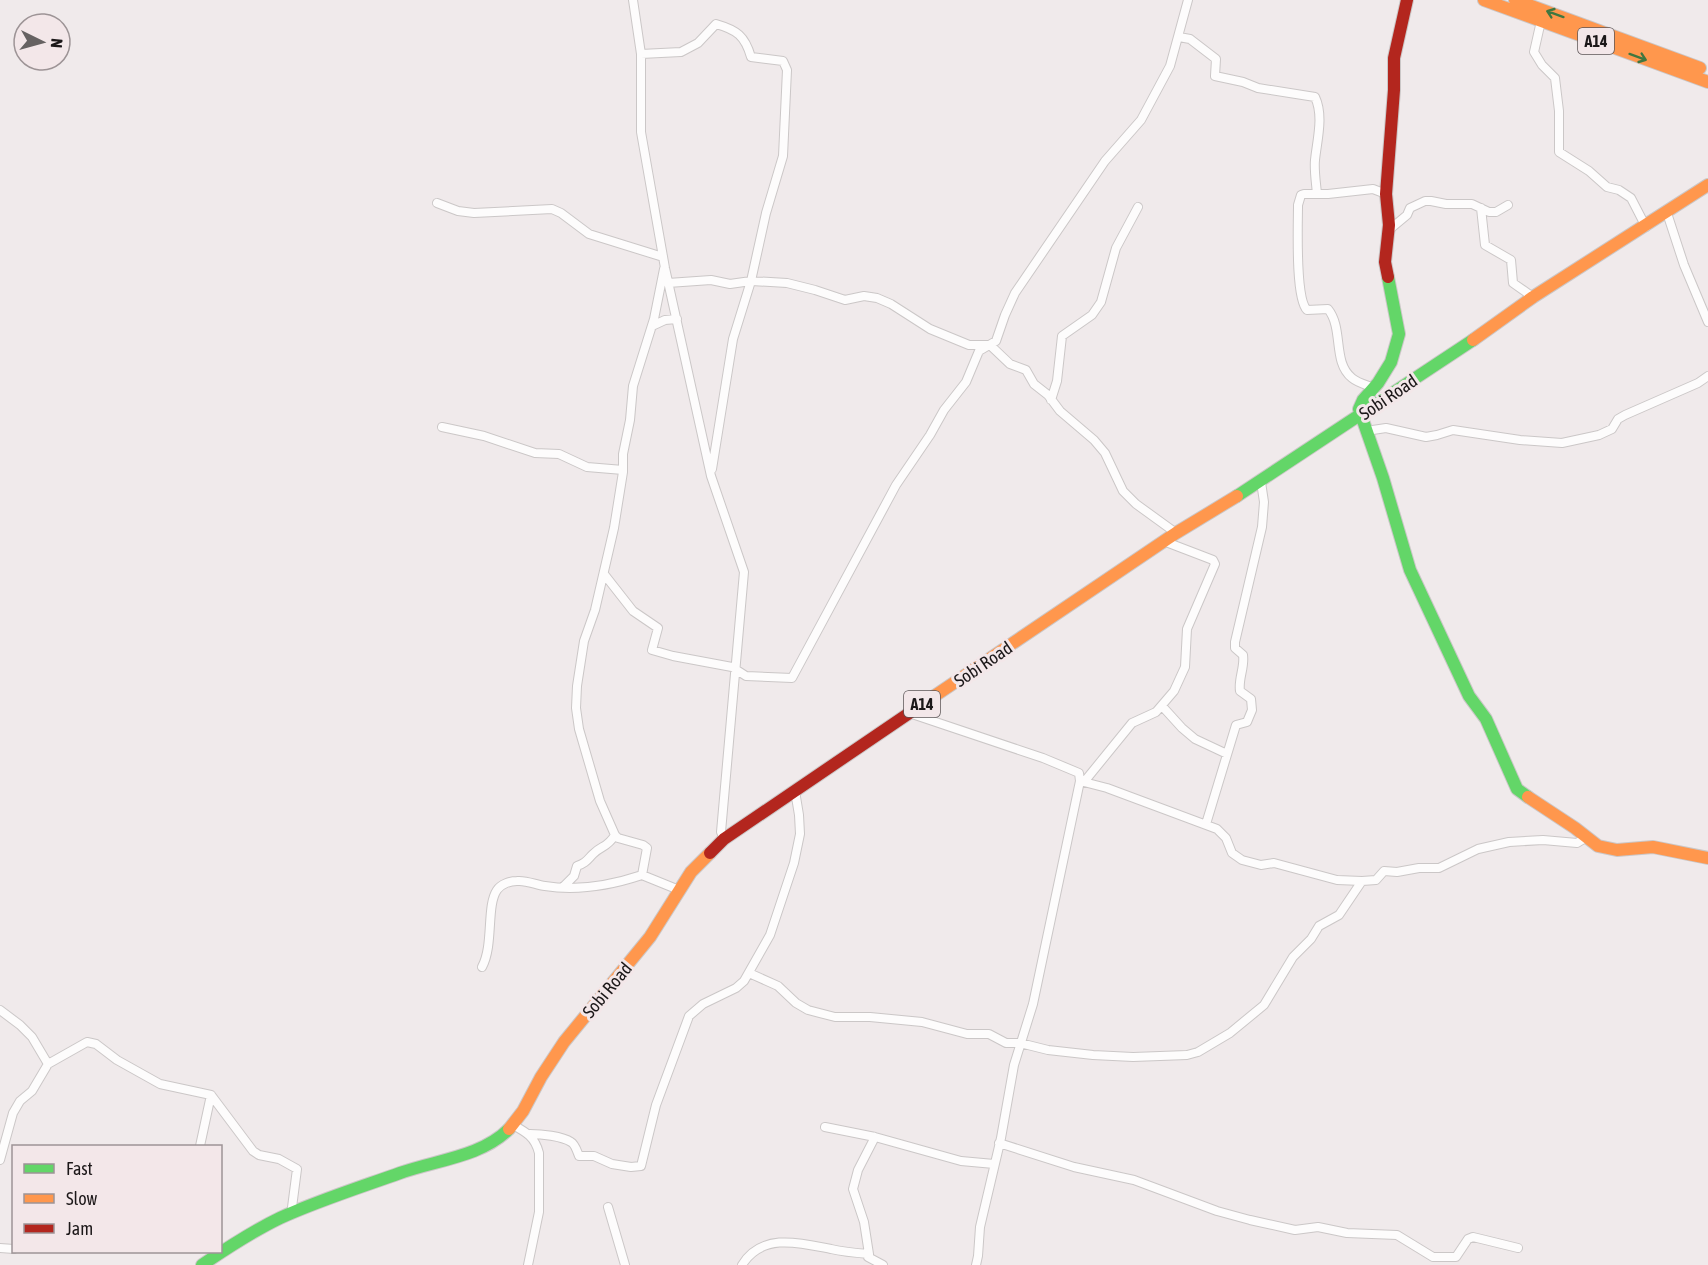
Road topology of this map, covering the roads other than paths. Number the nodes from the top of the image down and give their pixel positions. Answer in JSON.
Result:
{"nodes":[{"id":1,"x":633,"y":0,"type":"edge"},
{"id":2,"x":1188,"y":0,"type":"edge"},
{"id":3,"x":1407,"y":0,"type":"edge"},
{"id":4,"x":1484,"y":0,"type":"edge"},
{"id":5,"x":1515,"y":0,"type":"edge"},
{"id":6,"x":1542,"y":21,"type":"junction"},
{"id":7,"x":1179,"y":37,"type":"junction"},
{"id":8,"x":641,"y":54,"type":"junction"},
{"id":9,"x":1708,"y":71,"type":"edge"},
{"id":10,"x":1708,"y":82,"type":"edge"},
{"id":11,"x":1708,"y":185,"type":"edge"},
{"id":12,"x":1317,"y":194,"type":"junction"},
{"id":13,"x":1386,"y":194,"type":"junction"},
{"id":14,"x":436,"y":203,"type":"dead end"},
{"id":15,"x":1508,"y":205,"type":"dead end"},
{"id":16,"x":1138,"y":207,"type":"dead end"},
{"id":17,"x":1481,"y":208,"type":"junction"},
{"id":18,"x":1667,"y":213,"type":"junction"},
{"id":19,"x":1646,"y":227,"type":"junction"},
{"id":20,"x":1389,"y":230,"type":"junction"},
{"id":21,"x":663,"y":257,"type":"junction"},
{"id":22,"x":665,"y":268,"type":"junction"},
{"id":23,"x":751,"y":281,"type":"junction"},
{"id":24,"x":668,"y":283,"type":"junction"},
{"id":25,"x":1533,"y":297,"type":"junction"},
{"id":26,"x":676,"y":319,"type":"junction"},
{"id":27,"x":1708,"y":322,"type":"edge"},
{"id":28,"x":652,"y":326,"type":"junction"},
{"id":29,"x":990,"y":345,"type":"junction"},
{"id":30,"x":1708,"y":376,"type":"edge"},
{"id":31,"x":1698,"y":383,"type":"junction"},
{"id":32,"x":1708,"y":385,"type":"edge"},
{"id":33,"x":1374,"y":388,"type":"junction"},
{"id":34,"x":1051,"y":400,"type":"junction"},
{"id":35,"x":1360,"y":415,"type":"junction"},
{"id":36,"x":442,"y":428,"type":"dead end"},
{"id":37,"x":1366,"y":431,"type":"junction"},
{"id":38,"x":623,"y":470,"type":"junction"},
{"id":39,"x":711,"y":476,"type":"junction"},
{"id":40,"x":1261,"y":482,"type":"junction"},
{"id":41,"x":1176,"y":533,"type":"junction"},
{"id":42,"x":1166,"y":542,"type":"junction"},
{"id":43,"x":604,"y":574,"type":"junction"},
{"id":44,"x":736,"y":670,"type":"junction"},
{"id":45,"x":1162,"y":706,"type":"junction"},
{"id":46,"x":909,"y":712,"type":"junction"},
{"id":47,"x":1227,"y":754,"type":"junction"},
{"id":48,"x":1082,"y":781,"type":"junction"},
{"id":49,"x":795,"y":791,"type":"junction"},
{"id":50,"x":1206,"y":825,"type":"junction"},
{"id":51,"x":615,"y":835,"type":"junction"},
{"id":52,"x":1587,"y":837,"type":"junction"},
{"id":53,"x":724,"y":839,"type":"junction"},
{"id":54,"x":1708,"y":858,"type":"edge"},
{"id":55,"x":642,"y":875,"type":"junction"},
{"id":56,"x":1362,"y":881,"type":"junction"},
{"id":57,"x":563,"y":887,"type":"junction"},
{"id":58,"x":679,"y":891,"type":"junction"},
{"id":59,"x":482,"y":967,"type":"dead end"},
{"id":60,"x":749,"y":973,"type":"junction"},
{"id":61,"x":0,"y":1010,"type":"edge"},
{"id":62,"x":1020,"y":1043,"type":"junction"},
{"id":63,"x":48,"y":1064,"type":"junction"},
{"id":64,"x":211,"y":1095,"type":"junction"},
{"id":65,"x":513,"y":1125,"type":"junction"},
{"id":66,"x":825,"y":1126,"type":"dead end"},
{"id":67,"x":530,"y":1134,"type":"junction"},
{"id":68,"x":875,"y":1137,"type":"junction"},
{"id":69,"x":999,"y":1143,"type":"junction"},
{"id":70,"x":200,"y":1145,"type":"edge"},
{"id":71,"x":0,"y":1160,"type":"edge"},
{"id":72,"x":994,"y":1164,"type":"junction"},
{"id":73,"x":608,"y":1208,"type":"dead end"},
{"id":74,"x":291,"y":1215,"type":"junction"},
{"id":75,"x":1518,"y":1248,"type":"dead end"},
{"id":76,"x":222,"y":1250,"type":"edge"},
{"id":77,"x":215,"y":1253,"type":"edge"},
{"id":78,"x":868,"y":1254,"type":"junction"},
{"id":79,"x":202,"y":1265,"type":"edge"},
{"id":80,"x":528,"y":1265,"type":"edge"},
{"id":81,"x":624,"y":1265,"type":"edge"},
{"id":82,"x":742,"y":1265,"type":"edge"},
{"id":83,"x":883,"y":1265,"type":"edge"},
{"id":84,"x":976,"y":1265,"type":"edge"}],
"edges":[{"from":1,"to":8,"type":"street"},
{"from":2,"to":7,"type":"street"},
{"from":3,"to":13,"type":"main road"},
{"from":4,"to":6,"type":"main road","number":"A14"},
{"from":9,"to":5,"type":"main road","number":"A14","one_way":true},
{"from":6,"to":10,"type":"main road","number":"A14","one_way":true},
{"from":6,"to":19,"type":"street"},
{"from":7,"to":12,"type":"street"},
{"from":7,"to":29,"type":"street"},
{"from":8,"to":21,"type":"street"},
{"from":8,"to":23,"type":"street"},
{"from":11,"to":18,"type":"main road","name":"Sobi Road","number":"A14"},
{"from":12,"to":13,"type":"street"},
{"from":12,"to":33,"type":"street"},
{"from":13,"to":20,"type":"main road"},
{"from":14,"to":21,"type":"street"},
{"from":15,"to":17,"type":"street"},
{"from":16,"to":34,"type":"street"},
{"from":17,"to":20,"type":"street"},
{"from":17,"to":25,"type":"street"},
{"from":18,"to":19,"type":"main road","name":"Sobi Road","number":"A14"},
{"from":18,"to":27,"type":"street"},
{"from":19,"to":25,"type":"main road","name":"Sobi Road","number":"A14"},
{"from":20,"to":33,"type":"main road"},
{"from":21,"to":22,"type":"street"},
{"from":22,"to":24,"type":"street"},
{"from":22,"to":28,"type":"street"},
{"from":23,"to":24,"type":"street"},
{"from":23,"to":29,"type":"street"},
{"from":23,"to":39,"type":"street"},
{"from":24,"to":26,"type":"street"},
{"from":25,"to":35,"type":"main road","name":"Sobi Road","number":"A14"},
{"from":26,"to":28,"type":"street"},
{"from":26,"to":39,"type":"street"},
{"from":28,"to":38,"type":"street"},
{"from":29,"to":34,"type":"street"},
{"from":29,"to":44,"type":"street"},
{"from":30,"to":31,"type":"street"},
{"from":31,"to":32,"type":"street"},
{"from":31,"to":37,"type":"street"},
{"from":33,"to":35,"type":"main road"},
{"from":34,"to":41,"type":"street"},
{"from":35,"to":37,"type":"main road"},
{"from":35,"to":40,"type":"main road","name":"Sobi Road","number":"A14"},
{"from":36,"to":38,"type":"street"},
{"from":37,"to":52,"type":"main road"},
{"from":38,"to":43,"type":"street"},
{"from":39,"to":44,"type":"street"},
{"from":40,"to":41,"type":"main road","name":"Sobi Road","number":"A14"},
{"from":40,"to":47,"type":"street"},
{"from":41,"to":42,"type":"main road","name":"Sobi Road","number":"A14"},
{"from":42,"to":45,"type":"street"},
{"from":42,"to":46,"type":"main road","name":"Sobi Road","number":"A14"},
{"from":43,"to":44,"type":"street"},
{"from":43,"to":51,"type":"street"},
{"from":44,"to":53,"type":"street"},
{"from":45,"to":47,"type":"street"},
{"from":45,"to":48,"type":"street"},
{"from":46,"to":48,"type":"street"},
{"from":46,"to":49,"type":"main road","name":"Sobi Road","number":"A14"},
{"from":47,"to":50,"type":"street"},
{"from":48,"to":50,"type":"street"},
{"from":48,"to":62,"type":"street"},
{"from":49,"to":53,"type":"main road","name":"Sobi Road","number":"A14"},
{"from":49,"to":60,"type":"street"},
{"from":50,"to":56,"type":"street"},
{"from":51,"to":55,"type":"street"},
{"from":51,"to":57,"type":"street"},
{"from":52,"to":54,"type":"main road"},
{"from":52,"to":56,"type":"street"},
{"from":53,"to":58,"type":"main road","name":"Sobi Road","number":"A14"},
{"from":55,"to":57,"type":"street"},
{"from":55,"to":58,"type":"street"},
{"from":56,"to":62,"type":"street"},
{"from":57,"to":59,"type":"street"},
{"from":58,"to":65,"type":"main road","name":"Sobi Road","number":"A14"},
{"from":60,"to":62,"type":"street"},
{"from":60,"to":67,"type":"street"},
{"from":61,"to":63,"type":"street"},
{"from":62,"to":69,"type":"street"},
{"from":63,"to":64,"type":"street"},
{"from":63,"to":71,"type":"street"},
{"from":64,"to":70,"type":"street"},
{"from":64,"to":74,"type":"street"},
{"from":65,"to":67,"type":"street"},
{"from":65,"to":74,"type":"main road","name":"Sobi Road","number":"A14"},
{"from":66,"to":68,"type":"street"},
{"from":67,"to":80,"type":"street"},
{"from":68,"to":72,"type":"street"},
{"from":68,"to":78,"type":"street"},
{"from":69,"to":72,"type":"street"},
{"from":69,"to":75,"type":"street"},
{"from":72,"to":84,"type":"street"},
{"from":73,"to":81,"type":"street"},
{"from":74,"to":76,"type":"main road","name":"Sobi Road","number":"A14"},
{"from":77,"to":79,"type":"main road","name":"Sobi Road","number":"A14"},
{"from":78,"to":82,"type":"street"},
{"from":78,"to":83,"type":"street"}]}
